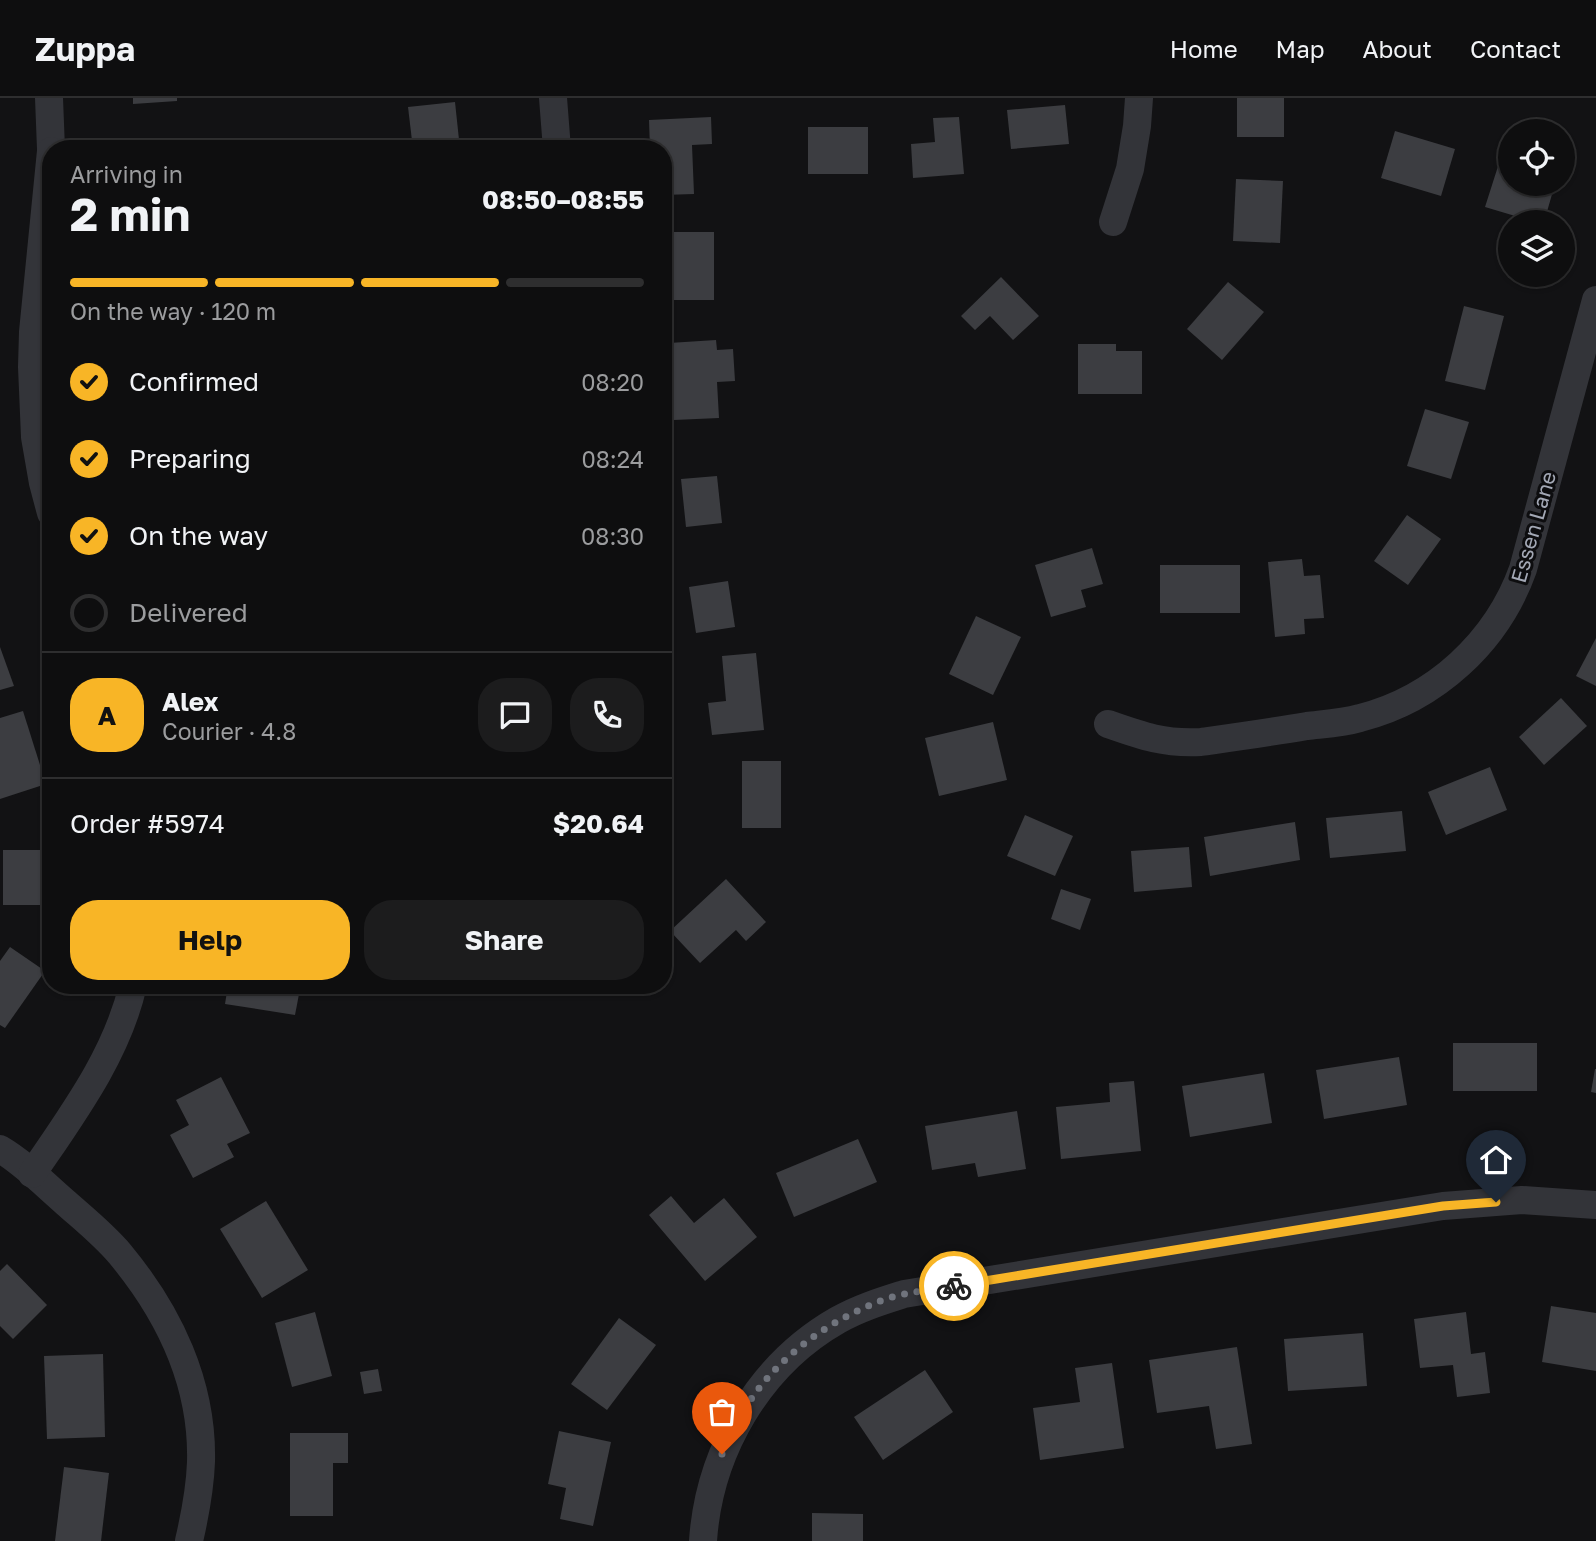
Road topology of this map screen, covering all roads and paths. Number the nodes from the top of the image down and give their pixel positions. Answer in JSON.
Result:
{"nodes":[{"id":1,"x":49,"y":98,"type":"edge"},
{"id":2,"x":553,"y":98,"type":"edge"},
{"id":3,"x":1139,"y":98,"type":"edge"},
{"id":4,"x":51,"y":140,"type":"edge"},
{"id":5,"x":556,"y":140,"type":"edge"},
{"id":6,"x":1113,"y":222,"type":"dead end"},
{"id":7,"x":42,"y":241,"type":"edge"},
{"id":8,"x":1596,"y":300,"type":"edge"},
{"id":9,"x":42,"y":477,"type":"edge"},
{"id":10,"x":1108,"y":723,"type":"dead end"},
{"id":11,"x":130,"y":994,"type":"edge"},
{"id":12,"x":0,"y":1149,"type":"edge"},
{"id":13,"x":32,"y":1174,"type":"junction"},
{"id":14,"x":1596,"y":1205,"type":"edge"},
{"id":15,"x":189,"y":1541,"type":"edge"},
{"id":16,"x":703,"y":1541,"type":"edge"}],
"edges":[{"from":1,"to":4,"type":"street"},
{"from":2,"to":5,"type":"street"},
{"from":3,"to":6,"type":"street"},
{"from":7,"to":9,"type":"street"},
{"from":8,"to":10,"type":"street","name":"Essen Lane"},
{"from":11,"to":13,"type":"street"},
{"from":12,"to":13,"type":"street"},
{"from":13,"to":15,"type":"street"},
{"from":14,"to":16,"type":"street"}]}
